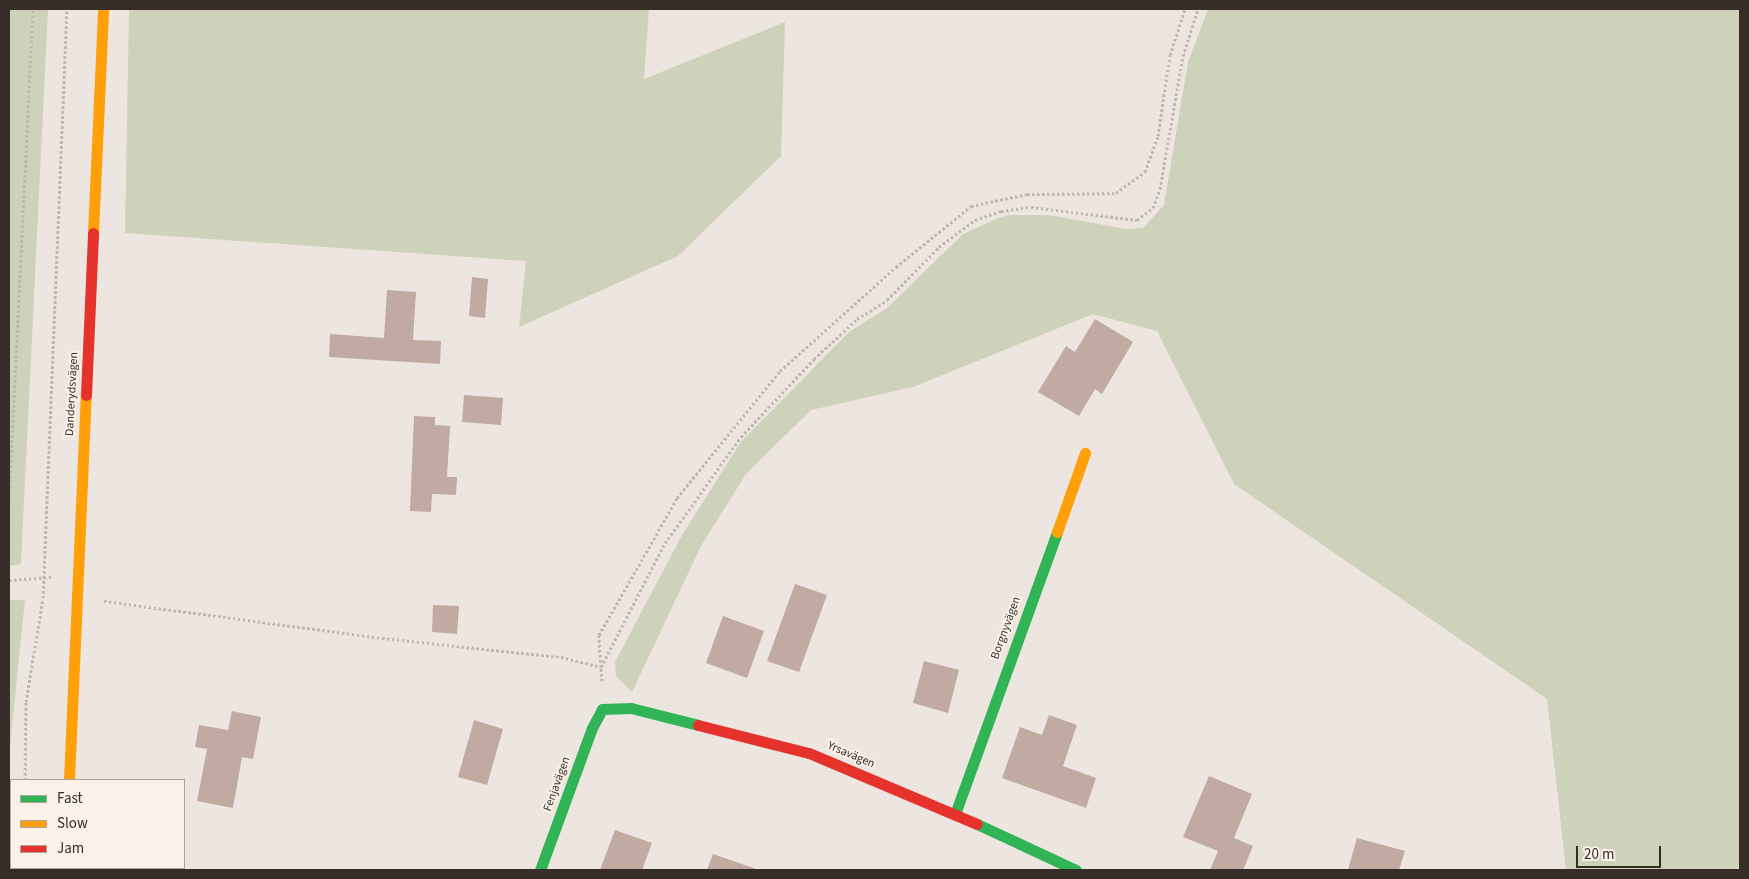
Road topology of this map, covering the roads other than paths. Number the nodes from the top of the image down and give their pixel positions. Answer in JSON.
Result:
{"nodes":[{"id":1,"x":103,"y":9,"type":"edge"},
{"id":2,"x":1085,"y":453,"type":"dead end"},
{"id":3,"x":602,"y":709,"type":"joint"},
{"id":4,"x":69,"y":779,"type":"edge"},
{"id":5,"x":955,"y":814,"type":"junction"},
{"id":6,"x":540,"y":870,"type":"edge"},
{"id":7,"x":1076,"y":870,"type":"edge"}],
"edges":[{"from":1,"to":4,"type":"street","name":"Danderydsvägen"},
{"from":2,"to":5,"type":"street","name":"Borgnyvägen"},
{"from":3,"to":5,"type":"street","name":"Yrsavägen"},
{"from":3,"to":6,"type":"street","name":"Fenjavägen"},
{"from":5,"to":7,"type":"street","name":"Yrsavägen"}]}
